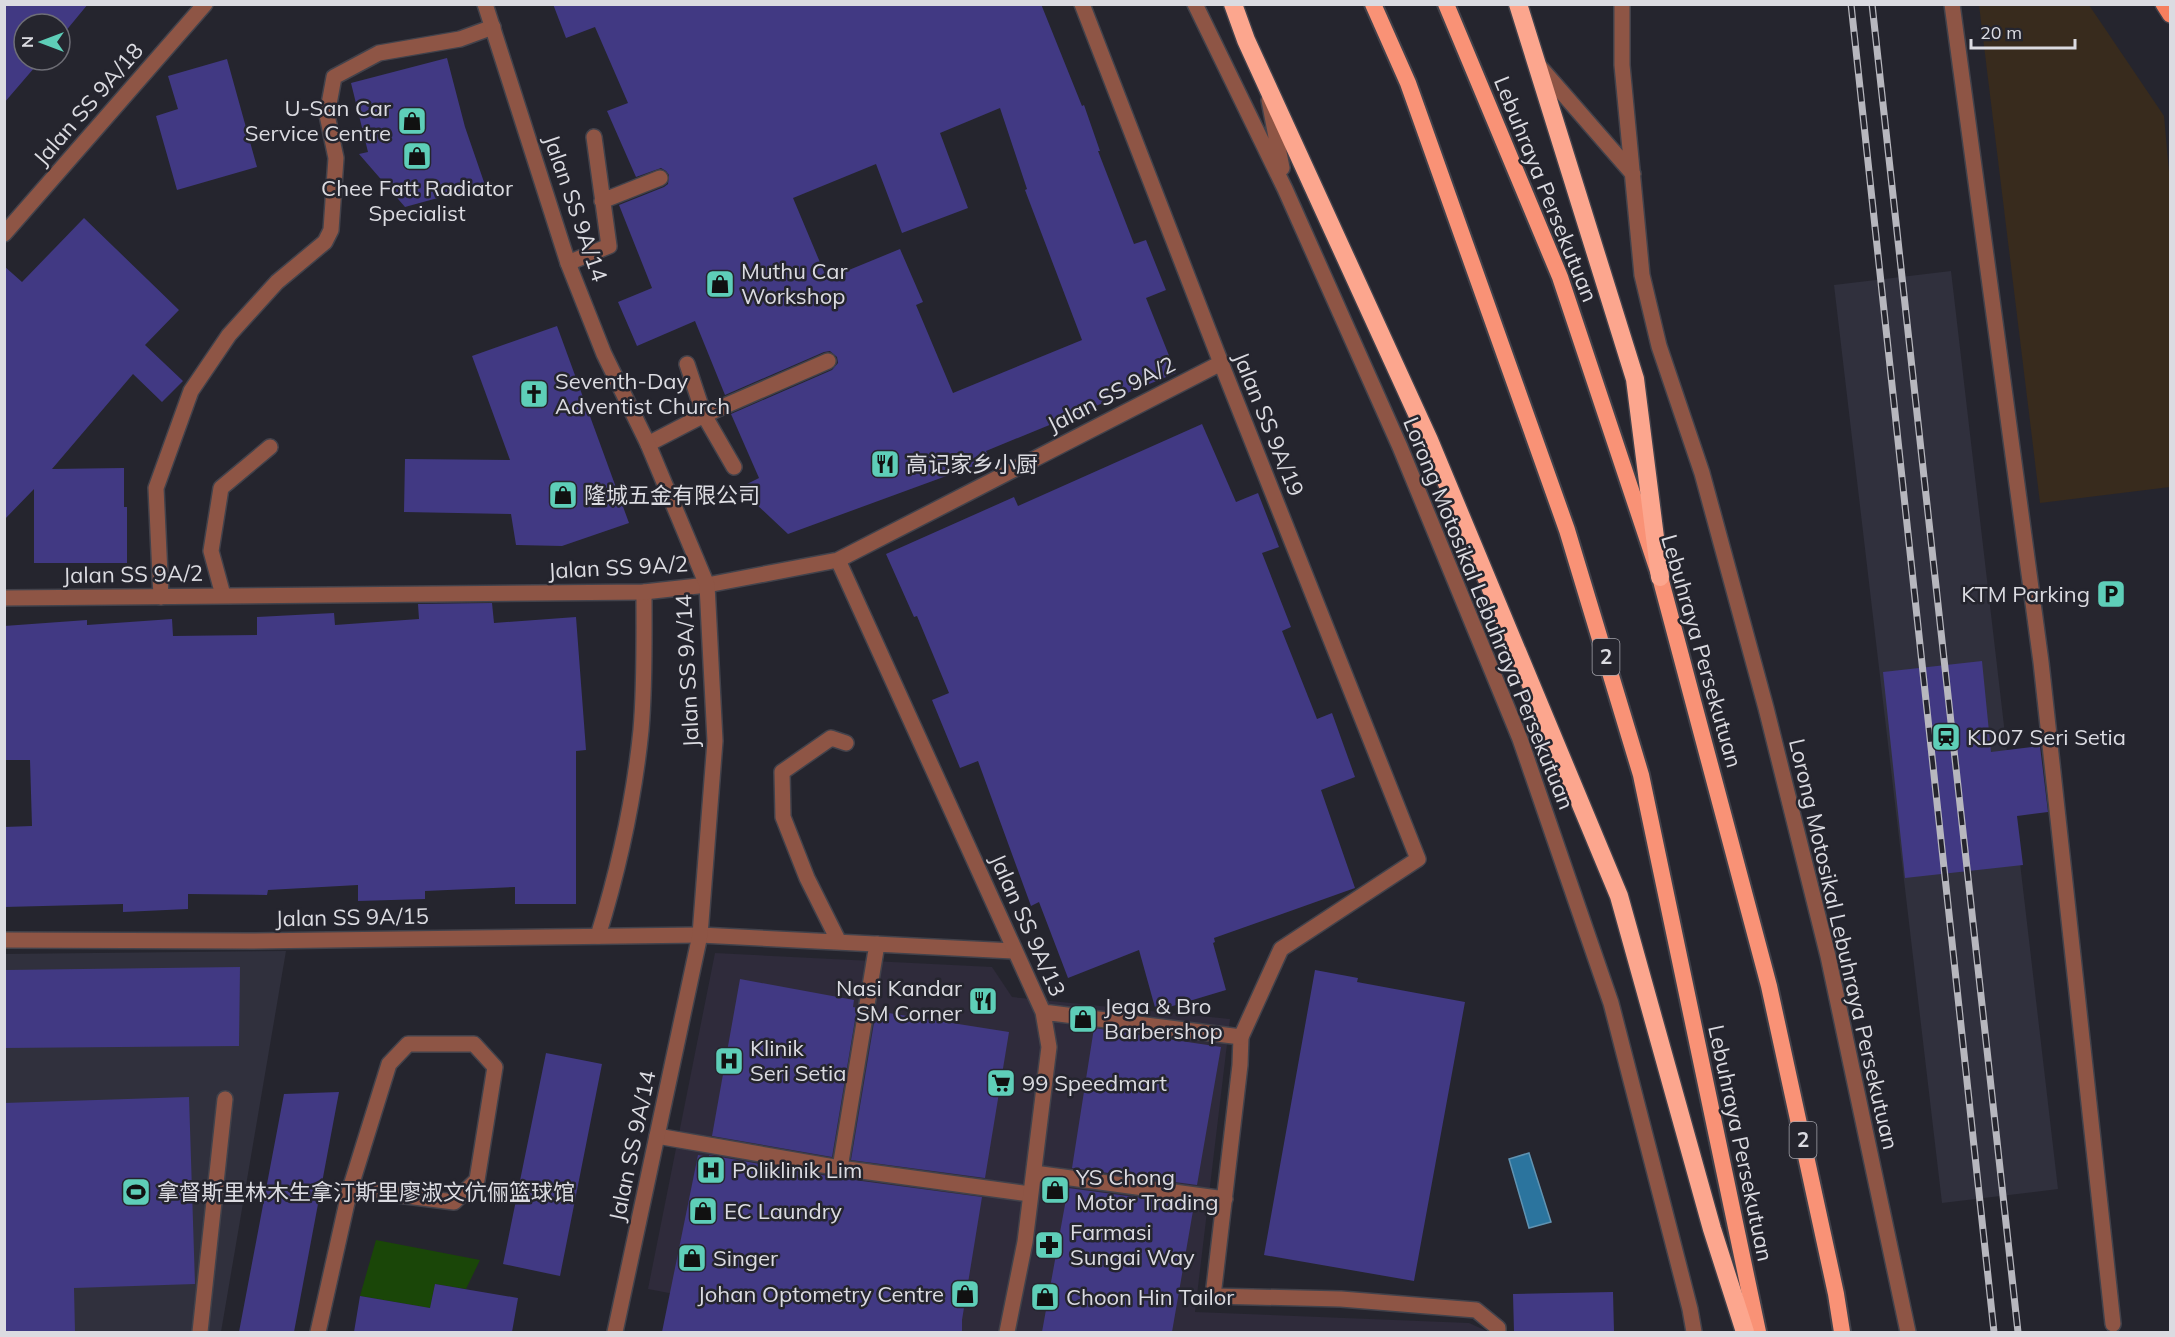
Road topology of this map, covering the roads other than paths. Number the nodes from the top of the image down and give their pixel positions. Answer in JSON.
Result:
{"nodes":[{"id":1,"x":205,"y":4,"type":"edge"},
{"id":2,"x":485,"y":4,"type":"edge"},
{"id":3,"x":1082,"y":4,"type":"edge"},
{"id":4,"x":1196,"y":4,"type":"edge"},
{"id":5,"x":1233,"y":4,"type":"edge"},
{"id":6,"x":1373,"y":4,"type":"edge"},
{"id":7,"x":1446,"y":4,"type":"edge"},
{"id":8,"x":1518,"y":4,"type":"edge"},
{"id":9,"x":1622,"y":4,"type":"edge"},
{"id":10,"x":1952,"y":4,"type":"edge"},
{"id":11,"x":2163,"y":4,"type":"edge"},
{"id":12,"x":2170,"y":15,"type":"edge"},
{"id":13,"x":493,"y":27,"type":"junction"},
{"id":14,"x":1537,"y":64,"type":"junction"},
{"id":15,"x":1266,"y":84,"type":"junction"},
{"id":16,"x":594,"y":137,"type":"dead end"},
{"id":17,"x":1633,"y":174,"type":"junction"},
{"id":18,"x":660,"y":178,"type":"dead end"},
{"id":19,"x":1285,"y":189,"type":"junction"},
{"id":20,"x":602,"y":201,"type":"junction"},
{"id":21,"x":4,"y":234,"type":"edge"},
{"id":22,"x":568,"y":263,"type":"junction"},
{"id":23,"x":828,"y":361,"type":"dead end"},
{"id":24,"x":1221,"y":363,"type":"junction"},
{"id":25,"x":687,"y":364,"type":"dead end"},
{"id":26,"x":704,"y":415,"type":"junction"},
{"id":27,"x":648,"y":444,"type":"junction"},
{"id":28,"x":270,"y":447,"type":"dead end"},
{"id":29,"x":734,"y":467,"type":"dead end"},
{"id":30,"x":838,"y":560,"type":"junction"},
{"id":31,"x":1660,"y":577,"type":"junction"},
{"id":32,"x":707,"y":585,"type":"junction"},
{"id":33,"x":644,"y":592,"type":"junction"},
{"id":34,"x":223,"y":595,"type":"junction"},
{"id":35,"x":161,"y":597,"type":"junction"},
{"id":36,"x":4,"y":598,"type":"edge"},
{"id":37,"x":846,"y":743,"type":"dead end"},
{"id":38,"x":700,"y":935,"type":"junction"},
{"id":39,"x":598,"y":936,"type":"junction"},
{"id":40,"x":4,"y":940,"type":"edge"},
{"id":41,"x":839,"y":942,"type":"junction"},
{"id":42,"x":877,"y":944,"type":"junction"},
{"id":43,"x":1013,"y":951,"type":"junction"},
{"id":44,"x":1042,"y":1012,"type":"junction"},
{"id":45,"x":1241,"y":1037,"type":"junction"},
{"id":46,"x":225,"y":1099,"type":"dead end"},
{"id":47,"x":657,"y":1136,"type":"junction"},
{"id":48,"x":840,"y":1167,"type":"junction"},
{"id":49,"x":1035,"y":1173,"type":"junction"},
{"id":50,"x":350,"y":1189,"type":"junction"},
{"id":51,"x":1030,"y":1194,"type":"junction"},
{"id":52,"x":1224,"y":1199,"type":"junction"},
{"id":53,"x":2113,"y":1324,"type":"dead end"},
{"id":54,"x":200,"y":1332,"type":"edge"},
{"id":55,"x":318,"y":1332,"type":"edge"},
{"id":56,"x":615,"y":1332,"type":"edge"},
{"id":57,"x":1007,"y":1332,"type":"edge"},
{"id":58,"x":1498,"y":1332,"type":"edge"},
{"id":59,"x":1694,"y":1332,"type":"edge"},
{"id":60,"x":1745,"y":1332,"type":"edge"},
{"id":61,"x":1758,"y":1332,"type":"edge"},
{"id":62,"x":1842,"y":1332,"type":"edge"},
{"id":63,"x":1908,"y":1332,"type":"edge"}],
"edges":[{"from":1,"to":21,"type":"street","name":"Jalan SS 9A/18"},
{"from":2,"to":13,"type":"street","name":"Jalan SS 9A/14"},
{"from":3,"to":24,"type":"street","name":"Jalan SS 9A/19"},
{"from":4,"to":19,"type":"street","name":"Lorong Motosikal Lebuhraya Persekutuan"},
{"from":5,"to":15,"type":"highway"},
{"from":6,"to":61,"type":"highway","name":"Lebuhraya Persekutuan","number":"2"},
{"from":7,"to":31,"type":"highway","name":"Lebuhraya Persekutuan","number":"2"},
{"from":8,"to":14,"type":"highway"},
{"from":9,"to":17,"type":"street","name":"Lorong Motosikal Lebuhraya Persekutuan"},
{"from":10,"to":53,"type":"street"},
{"from":11,"to":12,"type":"main road"},
{"from":13,"to":22,"type":"street","name":"Jalan SS 9A/14"},
{"from":13,"to":35,"type":"street"},
{"from":14,"to":17,"type":"street"},
{"from":14,"to":31,"type":"highway"},
{"from":15,"to":19,"type":"street"},
{"from":15,"to":60,"type":"highway"},
{"from":16,"to":20,"type":"street"},
{"from":17,"to":63,"type":"street","name":"Lorong Motosikal Lebuhraya Persekutuan"},
{"from":18,"to":20,"type":"street"},
{"from":19,"to":59,"type":"street","name":"Lorong Motosikal Lebuhraya Persekutuan"},
{"from":20,"to":22,"type":"street"},
{"from":22,"to":27,"type":"street","name":"Jalan SS 9A/14"},
{"from":23,"to":26,"type":"street"},
{"from":24,"to":30,"type":"street","name":"Jalan SS 9A/2"},
{"from":24,"to":45,"type":"street","name":"Jalan SS 9A/19"},
{"from":25,"to":26,"type":"street"},
{"from":26,"to":27,"type":"street"},
{"from":26,"to":29,"type":"street"},
{"from":27,"to":32,"type":"street","name":"Jalan SS 9A/14"},
{"from":28,"to":34,"type":"street"},
{"from":30,"to":32,"type":"street","name":"Jalan SS 9A/2"},
{"from":30,"to":43,"type":"street","name":"Jalan SS 9A/13"},
{"from":31,"to":62,"type":"highway","name":"Lebuhraya Persekutuan","number":"2"},
{"from":32,"to":33,"type":"street","name":"Jalan SS 9A/2"},
{"from":32,"to":38,"type":"street","name":"Jalan SS 9A/14"},
{"from":33,"to":34,"type":"street","name":"Jalan SS 9A/2"},
{"from":33,"to":39,"type":"street"},
{"from":34,"to":35,"type":"street","name":"Jalan SS 9A/2"},
{"from":35,"to":36,"type":"street","name":"Jalan SS 9A/2"},
{"from":37,"to":41,"type":"street"},
{"from":38,"to":39,"type":"street","name":"Jalan SS 9A/15"},
{"from":38,"to":41,"type":"street","name":"Jalan SS 9A/15"},
{"from":38,"to":47,"type":"street","name":"Jalan SS 9A/14"},
{"from":39,"to":40,"type":"street","name":"Jalan SS 9A/15"},
{"from":41,"to":42,"type":"street","name":"Jalan SS 9A/15"},
{"from":42,"to":43,"type":"street","name":"Jalan SS 9A/15"},
{"from":42,"to":48,"type":"street"},
{"from":43,"to":44,"type":"street","name":"Jalan SS 9A/13"},
{"from":44,"to":45,"type":"street"},
{"from":44,"to":49,"type":"street","name":"Jalan SS 9A/13"},
{"from":45,"to":52,"type":"street"},
{"from":46,"to":54,"type":"street"},
{"from":47,"to":48,"type":"street"},
{"from":47,"to":56,"type":"street","name":"Jalan SS 9A/14"},
{"from":48,"to":51,"type":"street"},
{"from":49,"to":51,"type":"street","name":"Jalan SS 9A/13"},
{"from":49,"to":52,"type":"street"},
{"from":50,"to":50,"type":"street"},
{"from":50,"to":55,"type":"street"},
{"from":51,"to":57,"type":"street","name":"Jalan SS 9A/13"},
{"from":52,"to":58,"type":"street"}]}
